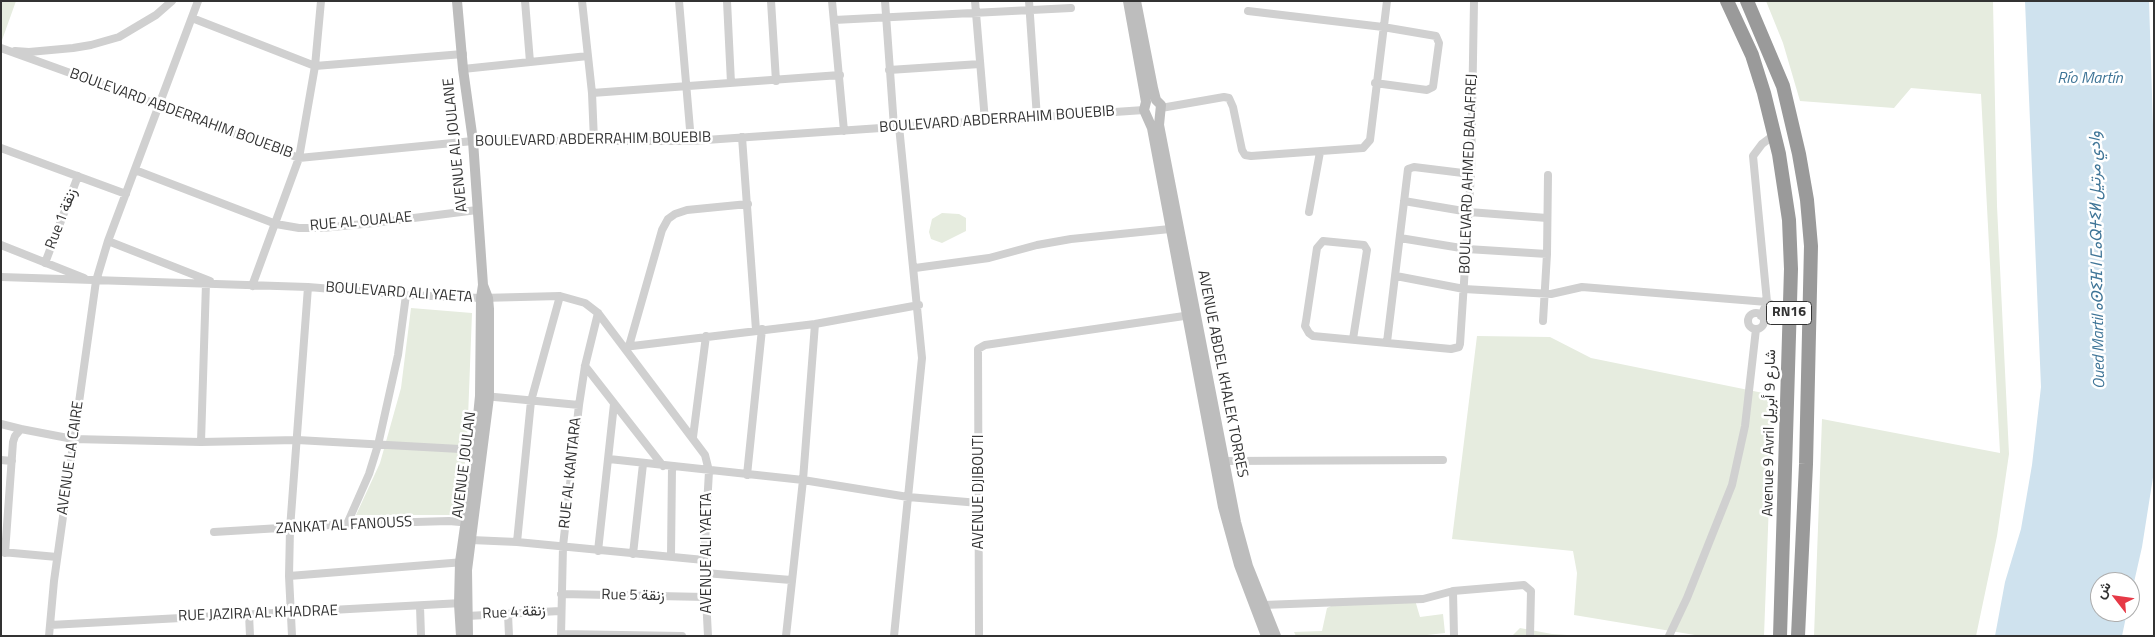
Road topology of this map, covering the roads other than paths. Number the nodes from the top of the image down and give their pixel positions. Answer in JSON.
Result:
{"nodes":[{"id":1,"x":172,"y":1,"type":"edge"},
{"id":2,"x":198,"y":1,"type":"edge"},
{"id":3,"x":321,"y":1,"type":"edge"},
{"id":4,"x":457,"y":1,"type":"edge"},
{"id":5,"x":525,"y":1,"type":"edge"},
{"id":6,"x":582,"y":1,"type":"edge"},
{"id":7,"x":680,"y":1,"type":"edge"},
{"id":8,"x":727,"y":1,"type":"edge"},
{"id":9,"x":771,"y":1,"type":"edge"},
{"id":10,"x":832,"y":1,"type":"edge"},
{"id":11,"x":884,"y":1,"type":"edge"},
{"id":12,"x":976,"y":1,"type":"edge"},
{"id":13,"x":1029,"y":1,"type":"edge"},
{"id":14,"x":1128,"y":1,"type":"edge"},
{"id":15,"x":1136,"y":1,"type":"edge"},
{"id":16,"x":1387,"y":1,"type":"edge"},
{"id":17,"x":1474,"y":1,"type":"edge"},
{"id":18,"x":1727,"y":1,"type":"edge"},
{"id":19,"x":1748,"y":1,"type":"edge"},
{"id":20,"x":1070,"y":8,"type":"dead end"},
{"id":21,"x":1030,"y":11,"type":"junction"},
{"id":22,"x":1248,"y":11,"type":"dead end"},
{"id":23,"x":976,"y":14,"type":"junction"},
{"id":24,"x":192,"y":18,"type":"junction"},
{"id":25,"x":886,"y":18,"type":"junction"},
{"id":26,"x":834,"y":20,"type":"junction"},
{"id":27,"x":1383,"y":27,"type":"junction"},
{"id":28,"x":5,"y":50,"type":"edge"},
{"id":29,"x":463,"y":54,"type":"junction"},
{"id":30,"x":588,"y":56,"type":"junction"},
{"id":31,"x":530,"y":62,"type":"junction"},
{"id":32,"x":980,"y":64,"type":"junction"},
{"id":33,"x":315,"y":66,"type":"junction"},
{"id":34,"x":463,"y":69,"type":"junction"},
{"id":35,"x":889,"y":70,"type":"junction"},
{"id":36,"x":840,"y":75,"type":"junction"},
{"id":37,"x":776,"y":81,"type":"junction"},
{"id":38,"x":731,"y":83,"type":"junction"},
{"id":39,"x":1375,"y":83,"type":"junction"},
{"id":40,"x":686,"y":86,"type":"junction"},
{"id":41,"x":592,"y":93,"type":"junction"},
{"id":42,"x":160,"y":105,"type":"junction"},
{"id":43,"x":1152,"y":108,"type":"junction"},
{"id":44,"x":1036,"y":118,"type":"junction"},
{"id":45,"x":985,"y":121,"type":"junction"},
{"id":46,"x":897,"y":126,"type":"junction"},
{"id":47,"x":844,"y":131,"type":"junction"},
{"id":48,"x":1774,"y":135,"type":"junction"},
{"id":49,"x":742,"y":137,"type":"junction"},
{"id":50,"x":473,"y":141,"type":"junction"},
{"id":51,"x":594,"y":141,"type":"junction"},
{"id":52,"x":691,"y":141,"type":"junction"},
{"id":53,"x":1,"y":148,"type":"edge"},
{"id":54,"x":1320,"y":152,"type":"junction"},
{"id":55,"x":299,"y":158,"type":"junction"},
{"id":56,"x":135,"y":170,"type":"junction"},
{"id":57,"x":1471,"y":174,"type":"junction"},
{"id":58,"x":1548,"y":175,"type":"dead end"},
{"id":59,"x":78,"y":176,"type":"junction"},
{"id":60,"x":126,"y":194,"type":"junction"},
{"id":61,"x":1404,"y":201,"type":"junction"},
{"id":62,"x":748,"y":204,"type":"junction"},
{"id":63,"x":477,"y":210,"type":"junction"},
{"id":64,"x":1309,"y":212,"type":"dead end"},
{"id":65,"x":1469,"y":212,"type":"junction"},
{"id":66,"x":1548,"y":218,"type":"junction"},
{"id":67,"x":276,"y":224,"type":"junction"},
{"id":68,"x":1170,"y":229,"type":"junction"},
{"id":69,"x":1400,"y":238,"type":"junction"},
{"id":70,"x":108,"y":241,"type":"junction"},
{"id":71,"x":1,"y":245,"type":"edge"},
{"id":72,"x":1467,"y":249,"type":"junction"},
{"id":73,"x":1547,"y":254,"type":"junction"},
{"id":74,"x":45,"y":262,"type":"junction"},
{"id":75,"x":914,"y":268,"type":"junction"},
{"id":76,"x":1396,"y":276,"type":"junction"},
{"id":77,"x":1,"y":277,"type":"edge"},
{"id":78,"x":93,"y":281,"type":"junction"},
{"id":79,"x":206,"y":283,"type":"junction"},
{"id":80,"x":216,"y":283,"type":"junction"},
{"id":81,"x":252,"y":286,"type":"junction"},
{"id":82,"x":308,"y":286,"type":"junction"},
{"id":83,"x":1464,"y":289,"type":"junction"},
{"id":84,"x":1544,"y":294,"type":"junction"},
{"id":85,"x":406,"y":295,"type":"junction"},
{"id":86,"x":560,"y":296,"type":"junction"},
{"id":87,"x":484,"y":298,"type":"junction"},
{"id":88,"x":1749,"y":300,"type":"junction"},
{"id":89,"x":1767,"y":302,"type":"junction"},
{"id":90,"x":919,"y":305,"type":"junction"},
{"id":91,"x":598,"y":313,"type":"junction"},
{"id":92,"x":1752,"y":314,"type":"junction"},
{"id":93,"x":1789,"y":314,"type":"junction"},
{"id":94,"x":1191,"y":315,"type":"junction"},
{"id":95,"x":1761,"y":316,"type":"junction"},
{"id":96,"x":1544,"y":321,"type":"dead end"},
{"id":97,"x":815,"y":324,"type":"junction"},
{"id":98,"x":1756,"y":329,"type":"junction"},
{"id":99,"x":759,"y":330,"type":"junction"},
{"id":100,"x":706,"y":336,"type":"junction"},
{"id":101,"x":1353,"y":339,"type":"junction"},
{"id":102,"x":1386,"y":342,"type":"junction"},
{"id":103,"x":626,"y":347,"type":"junction"},
{"id":104,"x":585,"y":366,"type":"junction"},
{"id":105,"x":485,"y":396,"type":"junction"},
{"id":106,"x":531,"y":401,"type":"junction"},
{"id":107,"x":614,"y":404,"type":"junction"},
{"id":108,"x":579,"y":405,"type":"junction"},
{"id":109,"x":1,"y":424,"type":"edge"},
{"id":110,"x":21,"y":429,"type":"junction"},
{"id":111,"x":693,"y":437,"type":"junction"},
{"id":112,"x":74,"y":438,"type":"junction"},
{"id":113,"x":297,"y":440,"type":"junction"},
{"id":114,"x":201,"y":442,"type":"junction"},
{"id":115,"x":378,"y":445,"type":"junction"},
{"id":116,"x":478,"y":450,"type":"junction"},
{"id":117,"x":609,"y":459,"type":"junction"},
{"id":118,"x":1,"y":460,"type":"edge"},
{"id":119,"x":1443,"y":460,"type":"dead end"},
{"id":120,"x":12,"y":461,"type":"junction"},
{"id":121,"x":1223,"y":461,"type":"junction"},
{"id":122,"x":642,"y":464,"type":"junction"},
{"id":123,"x":663,"y":466,"type":"junction"},
{"id":124,"x":672,"y":467,"type":"junction"},
{"id":125,"x":709,"y":471,"type":"junction"},
{"id":126,"x":747,"y":475,"type":"junction"},
{"id":127,"x":803,"y":480,"type":"junction"},
{"id":128,"x":1,"y":497,"type":"edge"},
{"id":129,"x":908,"y":497,"type":"junction"},
{"id":130,"x":10,"y":498,"type":"junction"},
{"id":131,"x":979,"y":503,"type":"junction"},
{"id":132,"x":468,"y":523,"type":"junction"},
{"id":133,"x":347,"y":524,"type":"junction"},
{"id":134,"x":290,"y":529,"type":"junction"},
{"id":135,"x":214,"y":532,"type":"dead end"},
{"id":136,"x":471,"y":540,"type":"junction"},
{"id":137,"x":517,"y":542,"type":"junction"},
{"id":138,"x":563,"y":546,"type":"junction"},
{"id":139,"x":598,"y":551,"type":"junction"},
{"id":140,"x":3,"y":552,"type":"edge"},
{"id":141,"x":633,"y":554,"type":"junction"},
{"id":142,"x":671,"y":556,"type":"junction"},
{"id":143,"x":57,"y":557,"type":"junction"},
{"id":144,"x":704,"y":560,"type":"junction"},
{"id":145,"x":464,"y":562,"type":"junction"},
{"id":146,"x":705,"y":573,"type":"junction"},
{"id":147,"x":289,"y":576,"type":"junction"},
{"id":148,"x":791,"y":580,"type":"junction"},
{"id":149,"x":1453,"y":591,"type":"junction"},
{"id":150,"x":561,"y":594,"type":"junction"},
{"id":151,"x":706,"y":597,"type":"junction"},
{"id":152,"x":463,"y":603,"type":"junction"},
{"id":153,"x":1264,"y":605,"type":"junction"},
{"id":154,"x":420,"y":606,"type":"junction"},
{"id":155,"x":560,"y":611,"type":"junction"},
{"id":156,"x":291,"y":612,"type":"junction"},
{"id":157,"x":249,"y":614,"type":"junction"},
{"id":158,"x":508,"y":614,"type":"junction"},
{"id":159,"x":467,"y":616,"type":"junction"},
{"id":160,"x":50,"y":625,"type":"junction"},
{"id":161,"x":561,"y":635,"type":"edge"},
{"id":162,"x":601,"y":635,"type":"edge"},
{"id":163,"x":668,"y":635,"type":"edge"},
{"id":164,"x":49,"y":636,"type":"edge"},
{"id":165,"x":250,"y":636,"type":"edge"},
{"id":166,"x":292,"y":636,"type":"edge"},
{"id":167,"x":421,"y":636,"type":"edge"},
{"id":168,"x":461,"y":636,"type":"edge"},
{"id":169,"x":468,"y":636,"type":"edge"},
{"id":170,"x":510,"y":636,"type":"edge"},
{"id":171,"x":682,"y":636,"type":"edge"},
{"id":172,"x":708,"y":636,"type":"edge"},
{"id":173,"x":786,"y":636,"type":"edge"},
{"id":174,"x":894,"y":636,"type":"edge"},
{"id":175,"x":979,"y":636,"type":"edge"},
{"id":176,"x":1266,"y":636,"type":"edge"},
{"id":177,"x":1276,"y":636,"type":"edge"},
{"id":178,"x":1454,"y":636,"type":"edge"},
{"id":179,"x":1530,"y":636,"type":"edge"},
{"id":180,"x":1668,"y":636,"type":"edge"},
{"id":181,"x":1780,"y":636,"type":"edge"},
{"id":182,"x":1798,"y":636,"type":"edge"}],
"edges":[{"from":1,"to":28,"type":"street"},
{"from":2,"to":24,"type":"street","name":"AVENUE LA CAIRE"},
{"from":3,"to":33,"type":"street"},
{"from":4,"to":29,"type":"main road","name":"AVENUE AL JOULANE"},
{"from":5,"to":31,"type":"street"},
{"from":6,"to":30,"type":"street"},
{"from":7,"to":40,"type":"street"},
{"from":8,"to":38,"type":"street"},
{"from":9,"to":37,"type":"street"},
{"from":10,"to":26,"type":"street"},
{"from":11,"to":25,"type":"street"},
{"from":12,"to":23,"type":"street"},
{"from":13,"to":21,"type":"street"},
{"from":14,"to":43,"type":"main road","name":"AVENUE ABDEL KHALEK TORRES"},
{"from":15,"to":43,"type":"main road","name":"AVENUE ABDEL KHALEK TORRES"},
{"from":16,"to":27,"type":"street"},
{"from":17,"to":57,"type":"street","name":"BOULEVARD AHMED BALAFREJ"},
{"from":18,"to":48,"type":"highway","name":"Avenue 9 Avril شارع 9 أبريل","number":"RN16"},
{"from":19,"to":182,"type":"highway","number":"RN16"},
{"from":20,"to":21,"type":"street"},
{"from":21,"to":23,"type":"street"},
{"from":21,"to":44,"type":"street"},
{"from":22,"to":27,"type":"street"},
{"from":23,"to":25,"type":"street"},
{"from":23,"to":32,"type":"street"},
{"from":24,"to":33,"type":"street"},
{"from":24,"to":42,"type":"street","name":"AVENUE LA CAIRE"},
{"from":25,"to":26,"type":"street"},
{"from":25,"to":35,"type":"street"},
{"from":26,"to":36,"type":"street"},
{"from":27,"to":39,"type":"street"},
{"from":27,"to":39,"type":"street"},
{"from":28,"to":42,"type":"street","name":"BOULEVARD ABDERRAHIM BOUEBIB"},
{"from":29,"to":33,"type":"street"},
{"from":29,"to":34,"type":"main road","name":"AVENUE AL JOULANE"},
{"from":30,"to":31,"type":"street"},
{"from":30,"to":41,"type":"street"},
{"from":31,"to":34,"type":"street"},
{"from":32,"to":35,"type":"street"},
{"from":32,"to":45,"type":"street"},
{"from":33,"to":55,"type":"street"},
{"from":34,"to":50,"type":"main road","name":"AVENUE AL JOULANE"},
{"from":35,"to":46,"type":"street"},
{"from":36,"to":37,"type":"street"},
{"from":36,"to":47,"type":"street"},
{"from":37,"to":38,"type":"street"},
{"from":38,"to":40,"type":"street"},
{"from":39,"to":54,"type":"street"},
{"from":40,"to":41,"type":"street"},
{"from":40,"to":52,"type":"street"},
{"from":41,"to":51,"type":"street"},
{"from":42,"to":55,"type":"street","name":"BOULEVARD ABDERRAHIM BOUEBIB"},
{"from":42,"to":56,"type":"street","name":"AVENUE LA CAIRE"},
{"from":43,"to":44,"type":"street","name":"BOULEVARD ABDERRAHIM BOUEBIB"},
{"from":43,"to":54,"type":"street","name":"BOULEVARD ABDERRAHIM BOUEBIB"},
{"from":43,"to":68,"type":"main road","name":"AVENUE ABDEL KHALEK TORRES"},
{"from":43,"to":94,"type":"main road","name":"AVENUE ABDEL KHALEK TORRES"},
{"from":44,"to":45,"type":"street","name":"BOULEVARD ABDERRAHIM BOUEBIB"},
{"from":45,"to":46,"type":"street","name":"BOULEVARD ABDERRAHIM BOUEBIB"},
{"from":46,"to":47,"type":"street","name":"BOULEVARD ABDERRAHIM BOUEBIB"},
{"from":46,"to":75,"type":"street"},
{"from":47,"to":49,"type":"street","name":"BOULEVARD ABDERRAHIM BOUEBIB"},
{"from":48,"to":89,"type":"street"},
{"from":48,"to":93,"type":"highway","name":"Avenue 9 Avril شارع 9 أبريل","number":"RN16"},
{"from":49,"to":52,"type":"street","name":"BOULEVARD ABDERRAHIM BOUEBIB"},
{"from":49,"to":62,"type":"street"},
{"from":50,"to":51,"type":"street","name":"BOULEVARD ABDERRAHIM BOUEBIB"},
{"from":50,"to":55,"type":"street","name":"BOULEVARD ABDERRAHIM BOUEBIB"},
{"from":50,"to":63,"type":"main road","name":"AVENUE AL JOULANE"},
{"from":51,"to":52,"type":"street","name":"BOULEVARD ABDERRAHIM BOUEBIB"},
{"from":53,"to":59,"type":"street"},
{"from":54,"to":64,"type":"street"},
{"from":55,"to":67,"type":"street"},
{"from":56,"to":60,"type":"street","name":"AVENUE LA CAIRE"},
{"from":56,"to":67,"type":"street","name":"RUE AL OUALAE"},
{"from":57,"to":61,"type":"street"},
{"from":57,"to":65,"type":"street","name":"BOULEVARD AHMED BALAFREJ"},
{"from":58,"to":66,"type":"street"},
{"from":59,"to":60,"type":"street"},
{"from":59,"to":74,"type":"street","name":"Rue 1 زنقة"},
{"from":60,"to":70,"type":"street","name":"AVENUE LA CAIRE"},
{"from":61,"to":65,"type":"street"},
{"from":61,"to":69,"type":"street"},
{"from":62,"to":99,"type":"street"},
{"from":62,"to":103,"type":"street"},
{"from":63,"to":67,"type":"street","name":"RUE AL OUALAE"},
{"from":63,"to":87,"type":"main road","name":"AVENUE AL JOULANE"},
{"from":65,"to":66,"type":"street"},
{"from":65,"to":72,"type":"street","name":"BOULEVARD AHMED BALAFREJ"},
{"from":66,"to":73,"type":"street"},
{"from":67,"to":81,"type":"street"},
{"from":68,"to":75,"type":"street"},
{"from":68,"to":94,"type":"main road","name":"AVENUE ABDEL KHALEK TORRES"},
{"from":69,"to":72,"type":"street"},
{"from":69,"to":76,"type":"street"},
{"from":70,"to":78,"type":"street","name":"AVENUE LA CAIRE"},
{"from":70,"to":80,"type":"street"},
{"from":71,"to":74,"type":"street"},
{"from":72,"to":73,"type":"street"},
{"from":72,"to":83,"type":"street","name":"BOULEVARD AHMED BALAFREJ"},
{"from":73,"to":84,"type":"street"},
{"from":74,"to":78,"type":"street"},
{"from":75,"to":90,"type":"street"},
{"from":76,"to":83,"type":"street"},
{"from":76,"to":102,"type":"street"},
{"from":77,"to":78,"type":"street","name":"BOULEVARD ALI YAETA"},
{"from":78,"to":79,"type":"street","name":"BOULEVARD ALI YAETA"},
{"from":78,"to":112,"type":"street","name":"AVENUE LA CAIRE"},
{"from":79,"to":80,"type":"street","name":"BOULEVARD ALI YAETA"},
{"from":79,"to":114,"type":"street"},
{"from":80,"to":81,"type":"street","name":"BOULEVARD ALI YAETA"},
{"from":81,"to":82,"type":"street","name":"BOULEVARD ALI YAETA"},
{"from":82,"to":85,"type":"street","name":"BOULEVARD ALI YAETA"},
{"from":82,"to":113,"type":"street"},
{"from":83,"to":84,"type":"street"},
{"from":83,"to":102,"type":"street","name":"BOULEVARD AHMED BALAFREJ"},
{"from":84,"to":88,"type":"street"},
{"from":84,"to":96,"type":"street"},
{"from":85,"to":87,"type":"street","name":"BOULEVARD ALI YAETA"},
{"from":85,"to":115,"type":"street"},
{"from":86,"to":87,"type":"street","name":"BOULEVARD ALI YAETA"},
{"from":86,"to":91,"type":"street","name":"BOULEVARD ALI YAETA"},
{"from":86,"to":106,"type":"street"},
{"from":87,"to":105,"type":"main road","name":"AVENUE JOULAN"},
{"from":88,"to":89,"type":"street"},
{"from":88,"to":92,"type":"street"},
{"from":89,"to":93,"type":"street"},
{"from":89,"to":95,"type":"street"},
{"from":90,"to":97,"type":"street"},
{"from":90,"to":129,"type":"street"},
{"from":91,"to":103,"type":"street","name":"BOULEVARD ALI YAETA"},
{"from":91,"to":104,"type":"street","name":"RUE AL KANTARA"},
{"from":92,"to":95,"type":"street"},
{"from":92,"to":98,"type":"street"},
{"from":93,"to":181,"type":"highway","name":"Avenue 9 Avril شارع 9 أبريل","number":"RN16"},
{"from":94,"to":121,"type":"main road","name":"AVENUE ABDEL KHALEK TORRES"},
{"from":94,"to":131,"type":"street","name":"AVENUE DJIBOUTI"},
{"from":94,"to":176,"type":"main road","name":"AVENUE ABDEL KHALEK TORRES"},
{"from":95,"to":98,"type":"street"},
{"from":97,"to":99,"type":"street"},
{"from":97,"to":127,"type":"street"},
{"from":98,"to":180,"type":"street"},
{"from":99,"to":100,"type":"street"},
{"from":99,"to":126,"type":"street"},
{"from":100,"to":103,"type":"street"},
{"from":100,"to":111,"type":"street"},
{"from":101,"to":101,"type":"street"},
{"from":101,"to":102,"type":"street"},
{"from":103,"to":111,"type":"street","name":"BOULEVARD ALI YAETA"},
{"from":104,"to":107,"type":"street"},
{"from":104,"to":108,"type":"street","name":"RUE AL KANTARA"},
{"from":105,"to":106,"type":"street"},
{"from":105,"to":116,"type":"main road","name":"AVENUE JOULAN"},
{"from":106,"to":108,"type":"street"},
{"from":106,"to":137,"type":"street"},
{"from":107,"to":117,"type":"street"},
{"from":107,"to":123,"type":"street"},
{"from":108,"to":138,"type":"street","name":"RUE AL KANTARA"},
{"from":109,"to":110,"type":"street"},
{"from":110,"to":112,"type":"street"},
{"from":110,"to":120,"type":"street"},
{"from":111,"to":125,"type":"street","name":"BOULEVARD ALI YAETA"},
{"from":112,"to":114,"type":"street"},
{"from":112,"to":143,"type":"street","name":"AVENUE LA CAIRE"},
{"from":113,"to":114,"type":"street"},
{"from":113,"to":115,"type":"street"},
{"from":113,"to":134,"type":"street"},
{"from":115,"to":116,"type":"street"},
{"from":115,"to":133,"type":"street"},
{"from":116,"to":132,"type":"main road","name":"AVENUE JOULAN"},
{"from":117,"to":122,"type":"street"},
{"from":117,"to":139,"type":"street"},
{"from":118,"to":120,"type":"street"},
{"from":119,"to":121,"type":"street"},
{"from":120,"to":130,"type":"street"},
{"from":121,"to":153,"type":"main road","name":"AVENUE ABDEL KHALEK TORRES"},
{"from":122,"to":123,"type":"street"},
{"from":122,"to":141,"type":"street"},
{"from":123,"to":124,"type":"street"},
{"from":124,"to":125,"type":"street"},
{"from":124,"to":142,"type":"street"},
{"from":125,"to":126,"type":"street"},
{"from":125,"to":144,"type":"street","name":"AVENUE ALI YAETA"},
{"from":126,"to":127,"type":"street"},
{"from":127,"to":129,"type":"street"},
{"from":127,"to":148,"type":"street"},
{"from":128,"to":130,"type":"street"},
{"from":129,"to":131,"type":"street"},
{"from":129,"to":174,"type":"street"},
{"from":130,"to":140,"type":"street"},
{"from":131,"to":175,"type":"street","name":"AVENUE DJIBOUTI"},
{"from":132,"to":133,"type":"street","name":"ZANKAT AL FANOUSS"},
{"from":132,"to":136,"type":"main road","name":"AVENUE JOULAN"},
{"from":132,"to":145,"type":"main road","name":"AVENUE JOULAN"},
{"from":133,"to":134,"type":"street","name":"ZANKAT AL FANOUSS"},
{"from":134,"to":135,"type":"street","name":"ZANKAT AL FANOUSS"},
{"from":134,"to":147,"type":"street"},
{"from":136,"to":137,"type":"street"},
{"from":136,"to":145,"type":"main road","name":"AVENUE JOULAN"},
{"from":137,"to":138,"type":"street"},
{"from":138,"to":139,"type":"street"},
{"from":138,"to":150,"type":"street","name":"RUE AL KANTARA"},
{"from":139,"to":141,"type":"street"},
{"from":140,"to":143,"type":"street"},
{"from":141,"to":142,"type":"street"},
{"from":142,"to":144,"type":"street"},
{"from":143,"to":160,"type":"street","name":"AVENUE LA CAIRE"},
{"from":144,"to":146,"type":"street","name":"AVENUE ALI YAETA"},
{"from":145,"to":147,"type":"street"},
{"from":145,"to":152,"type":"main road","name":"AVENUE JOULAN"},
{"from":146,"to":148,"type":"street"},
{"from":146,"to":151,"type":"street","name":"AVENUE ALI YAETA"},
{"from":147,"to":156,"type":"street"},
{"from":148,"to":173,"type":"street"},
{"from":149,"to":153,"type":"street"},
{"from":149,"to":178,"type":"street"},
{"from":149,"to":179,"type":"street"},
{"from":150,"to":151,"type":"street","name":"Rue 5 زنقة"},
{"from":150,"to":155,"type":"street","name":"RUE AL KANTARA"},
{"from":151,"to":172,"type":"street","name":"AVENUE ALI YAETA"},
{"from":152,"to":154,"type":"street","name":"RUE JAZIRA AL KHADRAE"},
{"from":152,"to":159,"type":"main road","name":"AVENUE JOULAN"},
{"from":152,"to":168,"type":"main road","name":"AVENUE JOULAN"},
{"from":153,"to":177,"type":"main road","name":"AVENUE ABDEL KHALEK TORRES"},
{"from":154,"to":156,"type":"street","name":"RUE JAZIRA AL KHADRAE"},
{"from":154,"to":167,"type":"street"},
{"from":155,"to":158,"type":"street","name":"Rue 4 زنقة"},
{"from":155,"to":161,"type":"street","name":"RUE AL KANTARA"},
{"from":156,"to":157,"type":"street","name":"RUE JAZIRA AL KHADRAE"},
{"from":156,"to":166,"type":"street"},
{"from":157,"to":160,"type":"street","name":"RUE JAZIRA AL KHADRAE"},
{"from":157,"to":165,"type":"street"},
{"from":158,"to":159,"type":"street","name":"Rue 4 زنقة"},
{"from":158,"to":170,"type":"street"},
{"from":159,"to":169,"type":"main road","name":"AVENUE JOULAN"},
{"from":160,"to":164,"type":"street","name":"AVENUE LA CAIRE"},
{"from":161,"to":162,"type":"street"},
{"from":162,"to":163,"type":"street"},
{"from":163,"to":171,"type":"street"}]}
